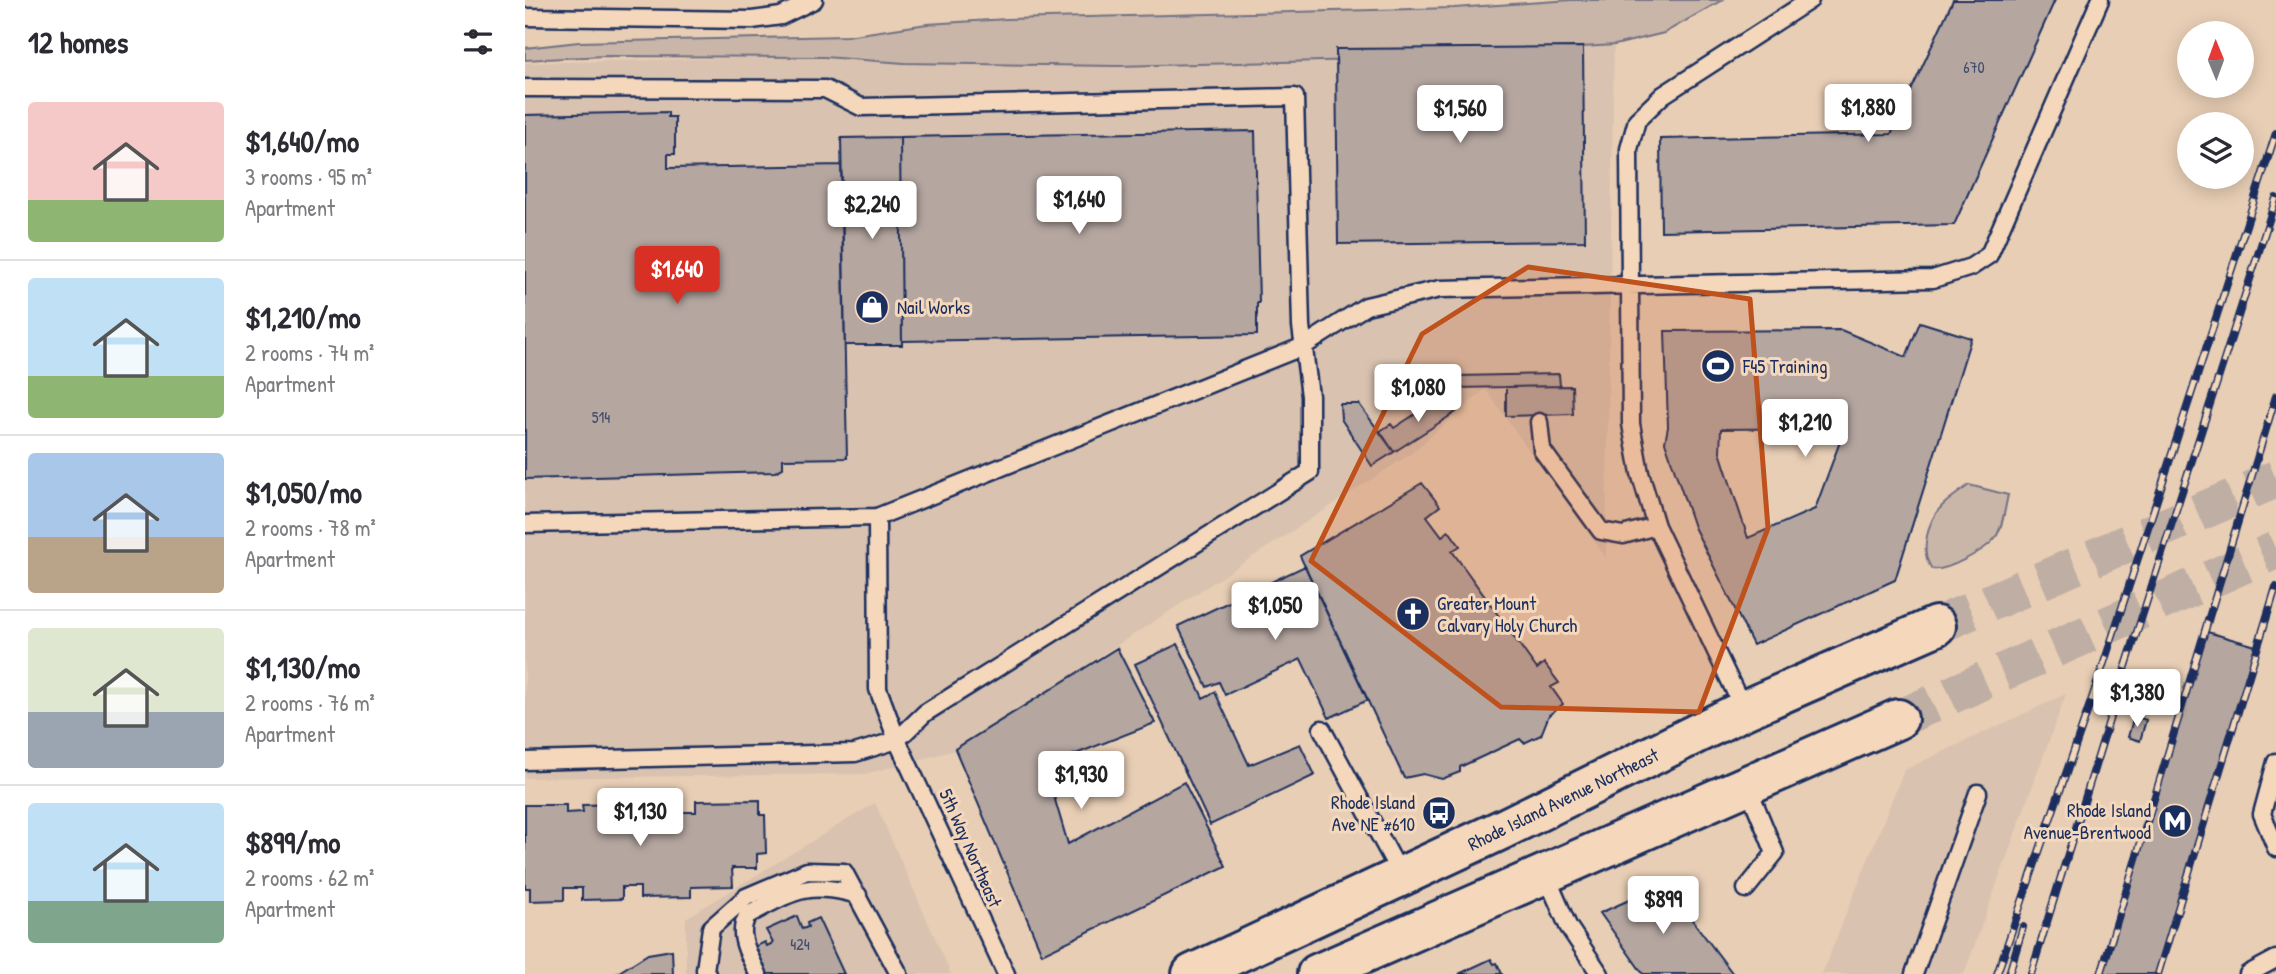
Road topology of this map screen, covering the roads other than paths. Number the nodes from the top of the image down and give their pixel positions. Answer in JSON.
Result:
{"nodes":[{"id":1,"x":538,"y":0,"type":"edge"},
{"id":2,"x":814,"y":0,"type":"edge"},
{"id":3,"x":1811,"y":0,"type":"edge"},
{"id":4,"x":2100,"y":0,"type":"edge"},
{"id":5,"x":532,"y":17,"type":"edge"},
{"id":6,"x":525,"y":88,"type":"edge"},
{"id":7,"x":1630,"y":285,"type":"junction"},
{"id":8,"x":1304,"y":346,"type":"junction"},
{"id":9,"x":1539,"y":422,"type":"dead end"},
{"id":10,"x":877,"y":517,"type":"junction"},
{"id":11,"x":525,"y":524,"type":"edge"},
{"id":12,"x":1656,"y":526,"type":"junction"},
{"id":13,"x":1935,"y":626,"type":"tunnel mouth"},
{"id":14,"x":1744,"y":710,"type":"junction"},
{"id":15,"x":1898,"y":719,"type":"tunnel mouth"},
{"id":16,"x":1322,"y":729,"type":"dead end"},
{"id":17,"x":897,"y":740,"type":"junction"},
{"id":18,"x":525,"y":761,"type":"edge"},
{"id":19,"x":2276,"y":762,"type":"edge"},
{"id":20,"x":1747,"y":785,"type":"junction"},
{"id":21,"x":1978,"y":793,"type":"dead end"},
{"id":22,"x":2276,"y":848,"type":"edge"},
{"id":23,"x":1545,"y":873,"type":"junction"},
{"id":24,"x":1402,"y":877,"type":"junction"},
{"id":25,"x":1746,"y":889,"type":"dead end"},
{"id":26,"x":858,"y":895,"type":"junction"},
{"id":27,"x":2276,"y":959,"type":"edge"},
{"id":28,"x":707,"y":974,"type":"edge"},
{"id":29,"x":758,"y":974,"type":"edge"},
{"id":30,"x":899,"y":974,"type":"edge"},
{"id":31,"x":1006,"y":974,"type":"edge"},
{"id":32,"x":1192,"y":974,"type":"edge"},
{"id":33,"x":1317,"y":974,"type":"edge"},
{"id":34,"x":1600,"y":974,"type":"edge"},
{"id":35,"x":1914,"y":974,"type":"edge"},
{"id":36,"x":2248,"y":974,"type":"edge"}],
"edges":[{"from":1,"to":5,"type":"lane"},
{"from":2,"to":5,"type":"lane"},
{"from":3,"to":7,"type":"lane"},
{"from":4,"to":7,"type":"lane"},
{"from":6,"to":8,"type":"lane"},
{"from":7,"to":8,"type":"lane"},
{"from":7,"to":12,"type":"lane"},
{"from":8,"to":10,"type":"lane"},
{"from":8,"to":17,"type":"lane"},
{"from":9,"to":12,"type":"lane"},
{"from":10,"to":11,"type":"lane"},
{"from":10,"to":17,"type":"lane","name":"5th Way Northeast"},
{"from":12,"to":14,"type":"lane"},
{"from":13,"to":14,"type":"main road","name":"Rhode Island Avenue Northeast"},
{"from":14,"to":24,"type":"main road","name":"Rhode Island Avenue Northeast"},
{"from":15,"to":20,"type":"main road"},
{"from":16,"to":24,"type":"lane"},
{"from":17,"to":18,"type":"lane"},
{"from":17,"to":31,"type":"lane","name":"5th Way Northeast"},
{"from":19,"to":22,"type":"lane"},
{"from":20,"to":23,"type":"main road"},
{"from":20,"to":25,"type":"lane"},
{"from":21,"to":35,"type":"lane"},
{"from":23,"to":33,"type":"main road"},
{"from":23,"to":34,"type":"lane"},
{"from":24,"to":32,"type":"main road","name":"Rhode Island Avenue Northeast"},
{"from":26,"to":28,"type":"lane"},
{"from":26,"to":29,"type":"lane"},
{"from":26,"to":30,"type":"lane"},
{"from":27,"to":36,"type":"lane"}]}
